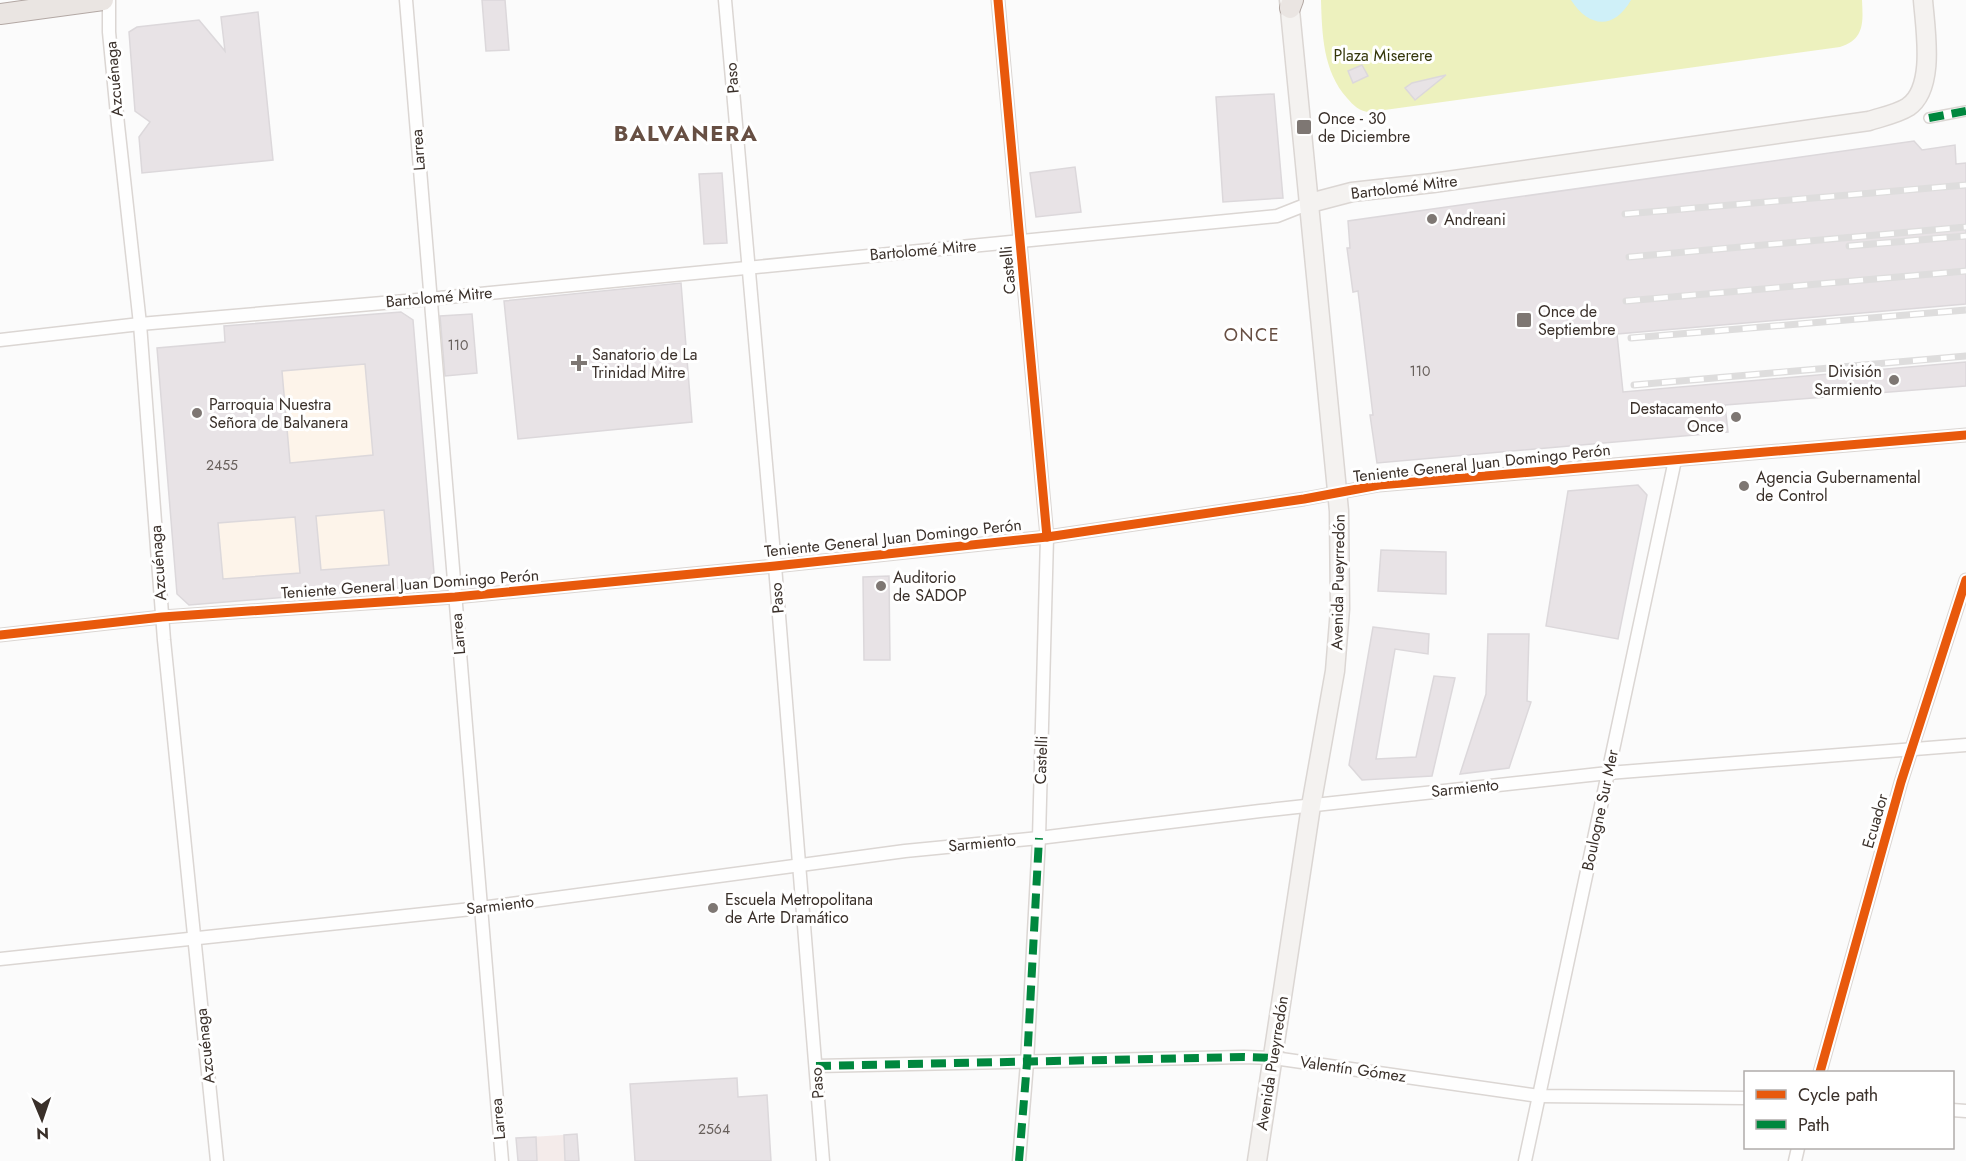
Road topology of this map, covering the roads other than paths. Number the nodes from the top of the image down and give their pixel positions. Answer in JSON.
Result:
{"nodes":[{"id":1,"x":103,"y":0,"type":"edge"},
{"id":2,"x":109,"y":0,"type":"edge"},
{"id":3,"x":406,"y":0,"type":"edge"},
{"id":4,"x":725,"y":0,"type":"edge"},
{"id":5,"x":998,"y":0,"type":"edge"},
{"id":6,"x":1923,"y":0,"type":"edge"},
{"id":7,"x":1291,"y":3,"type":"edge"},
{"id":8,"x":0,"y":14,"type":"edge"},
{"id":9,"x":1966,"y":111,"type":"edge"},
{"id":10,"x":1929,"y":118,"type":"dead end"},
{"id":11,"x":1310,"y":203,"type":"junction"},
{"id":12,"x":1021,"y":241,"type":"junction"},
{"id":13,"x":748,"y":267,"type":"junction"},
{"id":14,"x":429,"y":299,"type":"junction"},
{"id":15,"x":140,"y":324,"type":"junction"},
{"id":16,"x":0,"y":340,"type":"edge"},
{"id":17,"x":1966,"y":435,"type":"edge"},
{"id":18,"x":1675,"y":460,"type":"junction"},
{"id":19,"x":1338,"y":494,"type":"junction"},
{"id":20,"x":1047,"y":537,"type":"junction"},
{"id":21,"x":775,"y":566,"type":"junction"},
{"id":22,"x":1966,"y":580,"type":"edge"},
{"id":23,"x":455,"y":597,"type":"junction"},
{"id":24,"x":162,"y":617,"type":"junction"},
{"id":25,"x":0,"y":635,"type":"edge"},
{"id":26,"x":1966,"y":745,"type":"edge"},
{"id":27,"x":1911,"y":750,"type":"junction"},
{"id":28,"x":1608,"y":773,"type":"junction"},
{"id":29,"x":1311,"y":806,"type":"junction"},
{"id":30,"x":1039,"y":838,"type":"junction"},
{"id":31,"x":799,"y":864,"type":"junction"},
{"id":32,"x":481,"y":908,"type":"junction"},
{"id":33,"x":195,"y":938,"type":"junction"},
{"id":34,"x":0,"y":958,"type":"edge"},
{"id":35,"x":1274,"y":1058,"type":"junction"},
{"id":36,"x":1027,"y":1063,"type":"junction"},
{"id":37,"x":816,"y":1066,"type":"junction"},
{"id":38,"x":1820,"y":1071,"type":"edge"},
{"id":39,"x":1539,"y":1096,"type":"junction"},
{"id":40,"x":1744,"y":1098,"type":"edge"},
{"id":41,"x":217,"y":1161,"type":"edge"},
{"id":42,"x":502,"y":1161,"type":"edge"},
{"id":43,"x":823,"y":1161,"type":"edge"},
{"id":44,"x":1019,"y":1161,"type":"edge"},
{"id":45,"x":1257,"y":1161,"type":"edge"},
{"id":46,"x":1525,"y":1161,"type":"edge"}],
"edges":[{"from":1,"to":8,"type":"main road"},
{"from":2,"to":15,"type":"street","name":"Azcuénaga"},
{"from":3,"to":14,"type":"street","name":"Larrea"},
{"from":4,"to":13,"type":"street","name":"Paso"},
{"from":5,"to":12,"type":"street","name":"Castelli"},
{"from":6,"to":11,"type":"main road","name":"Bartolomé Mitre"},
{"from":7,"to":11,"type":"main road","name":"Avenida Pueyrredón"},
{"from":9,"to":10,"type":"street"},
{"from":11,"to":12,"type":"street","name":"Bartolomé Mitre"},
{"from":11,"to":19,"type":"main road","name":"Avenida Pueyrredón"},
{"from":12,"to":13,"type":"street","name":"Bartolomé Mitre"},
{"from":12,"to":20,"type":"street","name":"Castelli"},
{"from":13,"to":14,"type":"street","name":"Bartolomé Mitre"},
{"from":13,"to":21,"type":"street","name":"Paso"},
{"from":14,"to":15,"type":"street","name":"Bartolomé Mitre"},
{"from":14,"to":23,"type":"street","name":"Larrea"},
{"from":15,"to":16,"type":"street","name":"Bartolomé Mitre"},
{"from":15,"to":24,"type":"street","name":"Azcuénaga"},
{"from":17,"to":18,"type":"street","name":"Teniente General Juan Domingo Perón"},
{"from":18,"to":19,"type":"street","name":"Teniente General Juan Domingo Perón"},
{"from":18,"to":28,"type":"street","name":"Boulogne Sur Mer"},
{"from":19,"to":20,"type":"street","name":"Teniente General Juan Domingo Perón"},
{"from":19,"to":29,"type":"main road","name":"Avenida Pueyrredón"},
{"from":20,"to":21,"type":"street","name":"Teniente General Juan Domingo Perón"},
{"from":20,"to":30,"type":"street","name":"Castelli"},
{"from":21,"to":23,"type":"street","name":"Teniente General Juan Domingo Perón"},
{"from":21,"to":31,"type":"street","name":"Paso"},
{"from":22,"to":27,"type":"street","name":"Ecuador"},
{"from":23,"to":24,"type":"street","name":"Teniente General Juan Domingo Perón"},
{"from":23,"to":32,"type":"street","name":"Larrea"},
{"from":24,"to":25,"type":"street","name":"Teniente General Juan Domingo Perón"},
{"from":24,"to":33,"type":"street","name":"Azcuénaga"},
{"from":26,"to":27,"type":"street","name":"Sarmiento"},
{"from":27,"to":28,"type":"street","name":"Sarmiento"},
{"from":27,"to":38,"type":"street","name":"Ecuador"},
{"from":28,"to":29,"type":"street","name":"Sarmiento"},
{"from":28,"to":39,"type":"street","name":"Boulogne Sur Mer"},
{"from":29,"to":30,"type":"street","name":"Sarmiento"},
{"from":29,"to":35,"type":"main road","name":"Avenida Pueyrredón"},
{"from":30,"to":31,"type":"street","name":"Sarmiento"},
{"from":30,"to":36,"type":"street","name":"Castelli"},
{"from":31,"to":32,"type":"street","name":"Sarmiento"},
{"from":31,"to":37,"type":"street","name":"Paso"},
{"from":32,"to":33,"type":"street","name":"Sarmiento"},
{"from":32,"to":42,"type":"street","name":"Larrea"},
{"from":33,"to":34,"type":"street","name":"Sarmiento"},
{"from":33,"to":41,"type":"street","name":"Azcuénaga"},
{"from":35,"to":36,"type":"street","name":"Valentín Gómez"},
{"from":35,"to":39,"type":"street","name":"Valentín Gómez"},
{"from":35,"to":45,"type":"main road","name":"Avenida Pueyrredón"},
{"from":36,"to":37,"type":"street","name":"Valentín Gómez"},
{"from":36,"to":44,"type":"street","name":"Castelli"},
{"from":37,"to":43,"type":"street","name":"Paso"},
{"from":39,"to":40,"type":"street","name":"Valentín Gómez"},
{"from":39,"to":46,"type":"street","name":"Boulogne Sur Mer"}]}
